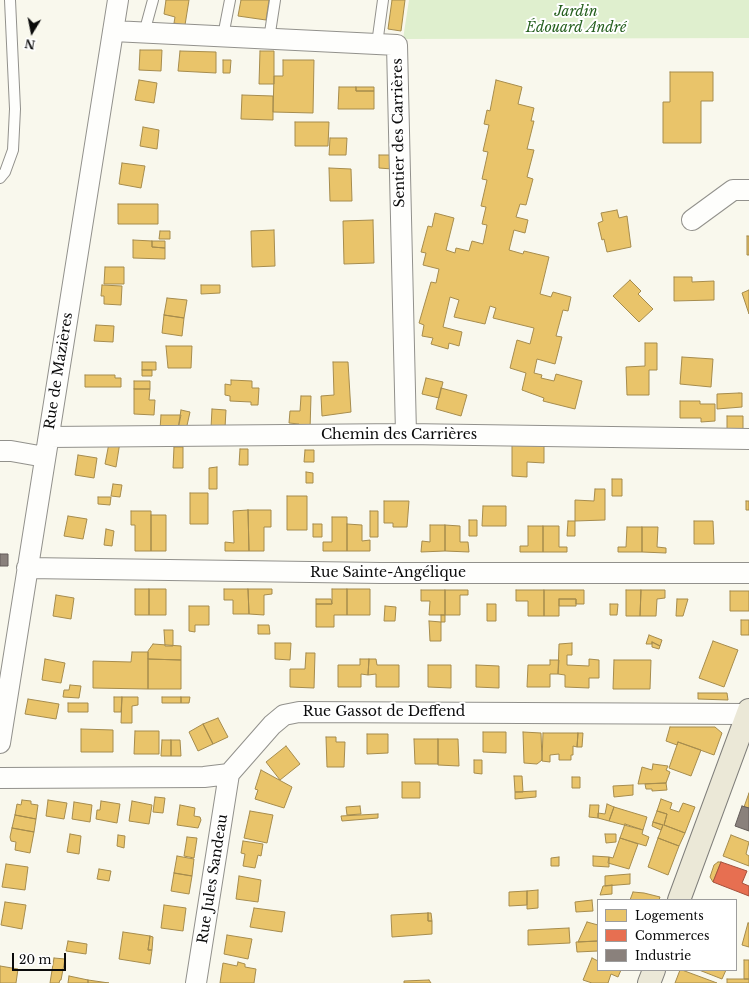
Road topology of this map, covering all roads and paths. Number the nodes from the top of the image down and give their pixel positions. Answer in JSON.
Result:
{"nodes":[{"id":1,"x":10,"y":0,"type":"edge"},
{"id":2,"x":118,"y":0,"type":"edge"},
{"id":3,"x":153,"y":0,"type":"edge"},
{"id":4,"x":230,"y":0,"type":"edge"},
{"id":5,"x":275,"y":0,"type":"edge"},
{"id":6,"x":383,"y":0,"type":"edge"},
{"id":7,"x":113,"y":31,"type":"junction"},
{"id":8,"x":144,"y":32,"type":"junction"},
{"id":9,"x":223,"y":36,"type":"junction"},
{"id":10,"x":269,"y":39,"type":"junction"},
{"id":11,"x":377,"y":44,"type":"junction"},
{"id":12,"x":0,"y":178,"type":"edge"},
{"id":13,"x":749,"y":190,"type":"edge"},
{"id":14,"x":692,"y":220,"type":"dead end"},
{"id":15,"x":406,"y":434,"type":"junction"},
{"id":16,"x":49,"y":437,"type":"junction"},
{"id":17,"x":749,"y":439,"type":"edge"},
{"id":18,"x":0,"y":451,"type":"edge"},
{"id":19,"x":45,"y":457,"type":"junction"},
{"id":20,"x":27,"y":568,"type":"junction"},
{"id":21,"x":749,"y":573,"type":"edge"},
{"id":22,"x":748,"y":712,"type":"edge"},
{"id":23,"x":0,"y":743,"type":"edge"},
{"id":24,"x":229,"y":774,"type":"junction"},
{"id":25,"x":0,"y":778,"type":"edge"},
{"id":26,"x":679,"y":899,"type":"edge"},
{"id":27,"x":654,"y":971,"type":"edge"},
{"id":28,"x":196,"y":983,"type":"edge"},
{"id":29,"x":649,"y":983,"type":"edge"}],
"edges":[{"from":1,"to":12,"type":"lane"},
{"from":2,"to":7,"type":"street","name":"Rue de Mazières"},
{"from":3,"to":8,"type":"lane"},
{"from":4,"to":9,"type":"lane"},
{"from":5,"to":10,"type":"lane"},
{"from":6,"to":11,"type":"lane"},
{"from":7,"to":8,"type":"street","name":"Sentier des Carrières"},
{"from":7,"to":16,"type":"street","name":"Rue de Mazières"},
{"from":8,"to":9,"type":"street","name":"Sentier des Carrières"},
{"from":9,"to":10,"type":"street","name":"Sentier des Carrières"},
{"from":10,"to":11,"type":"street","name":"Sentier des Carrières"},
{"from":11,"to":15,"type":"street","name":"Sentier des Carrières"},
{"from":13,"to":14,"type":"street"},
{"from":15,"to":16,"type":"street","name":"Chemin des Carrières"},
{"from":15,"to":17,"type":"street","name":"Chemin des Carrières"},
{"from":16,"to":19,"type":"street","name":"Rue de Mazières"},
{"from":18,"to":19,"type":"street"},
{"from":19,"to":20,"type":"street","name":"Rue de Mazières"},
{"from":20,"to":21,"type":"street","name":"Rue Sainte-Angélique"},
{"from":20,"to":23,"type":"street","name":"Rue de Mazières"},
{"from":22,"to":24,"type":"street","name":"Rue Gassot de Deffend"},
{"from":22,"to":26,"type":"main road"},
{"from":24,"to":25,"type":"street"},
{"from":24,"to":28,"type":"street","name":"Rue Jules Sandeau"},
{"from":27,"to":29,"type":"main road"}]}
